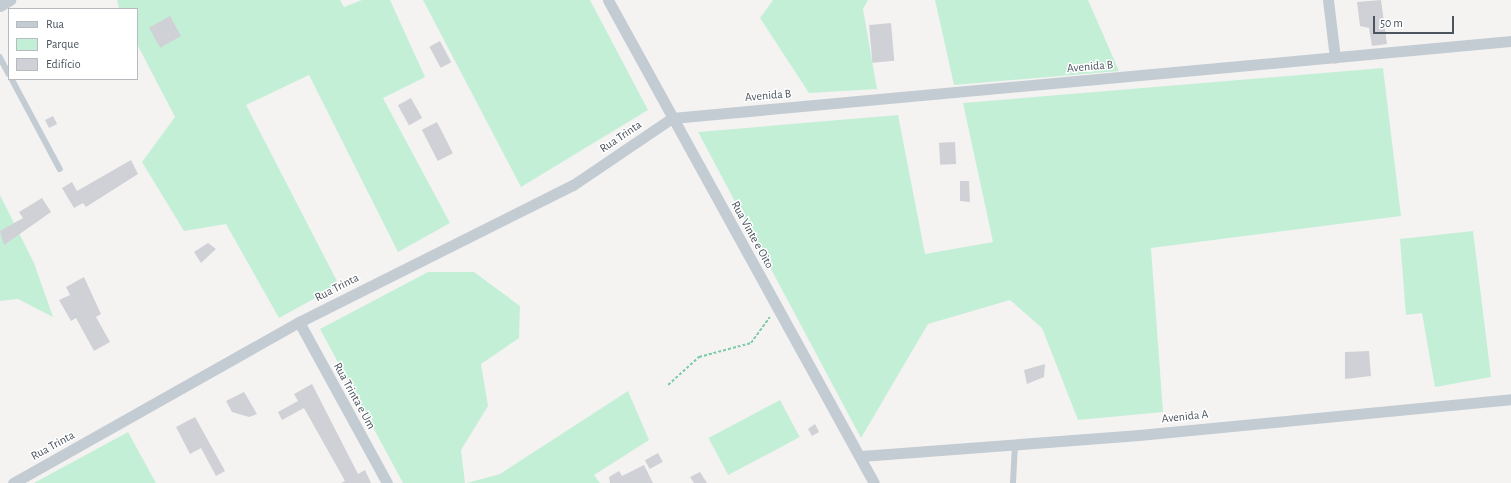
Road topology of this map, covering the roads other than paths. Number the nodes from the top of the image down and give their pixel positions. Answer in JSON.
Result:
{"nodes":[{"id":1,"x":10,"y":0,"type":"edge"},
{"id":2,"x":608,"y":0,"type":"edge"},
{"id":3,"x":1328,"y":0,"type":"edge"},
{"id":4,"x":0,"y":6,"type":"edge"},
{"id":5,"x":1511,"y":41,"type":"edge"},
{"id":6,"x":0,"y":57,"type":"edge"},
{"id":7,"x":1335,"y":58,"type":"junction"},
{"id":8,"x":8,"y":72,"type":"edge"},
{"id":9,"x":13,"y":80,"type":"edge"},
{"id":10,"x":672,"y":118,"type":"junction"},
{"id":11,"x":60,"y":169,"type":"dead end"},
{"id":12,"x":299,"y":322,"type":"junction"},
{"id":13,"x":1511,"y":398,"type":"edge"},
{"id":14,"x":1015,"y":444,"type":"junction"},
{"id":15,"x":861,"y":456,"type":"junction"},
{"id":16,"x":13,"y":483,"type":"edge"},
{"id":17,"x":387,"y":483,"type":"edge"},
{"id":18,"x":874,"y":483,"type":"edge"},
{"id":19,"x":1013,"y":483,"type":"edge"}],
"edges":[{"from":1,"to":4,"type":"street"},
{"from":2,"to":10,"type":"street","name":"Rua Vinte e Oito"},
{"from":3,"to":7,"type":"street"},
{"from":5,"to":7,"type":"street","name":"Avenida B"},
{"from":6,"to":8,"type":"lane"},
{"from":7,"to":10,"type":"street","name":"Avenida B"},
{"from":9,"to":11,"type":"lane"},
{"from":10,"to":12,"type":"street","name":"Rua Trinta"},
{"from":10,"to":15,"type":"street","name":"Rua Vinte e Oito"},
{"from":12,"to":16,"type":"street","name":"Rua Trinta"},
{"from":12,"to":17,"type":"street","name":"Rua Trinta e Um"},
{"from":13,"to":14,"type":"street","name":"Avenida A"},
{"from":14,"to":15,"type":"street","name":"Avenida A"},
{"from":14,"to":19,"type":"lane"},
{"from":15,"to":18,"type":"street","name":"Rua Vinte e Oito"}]}
